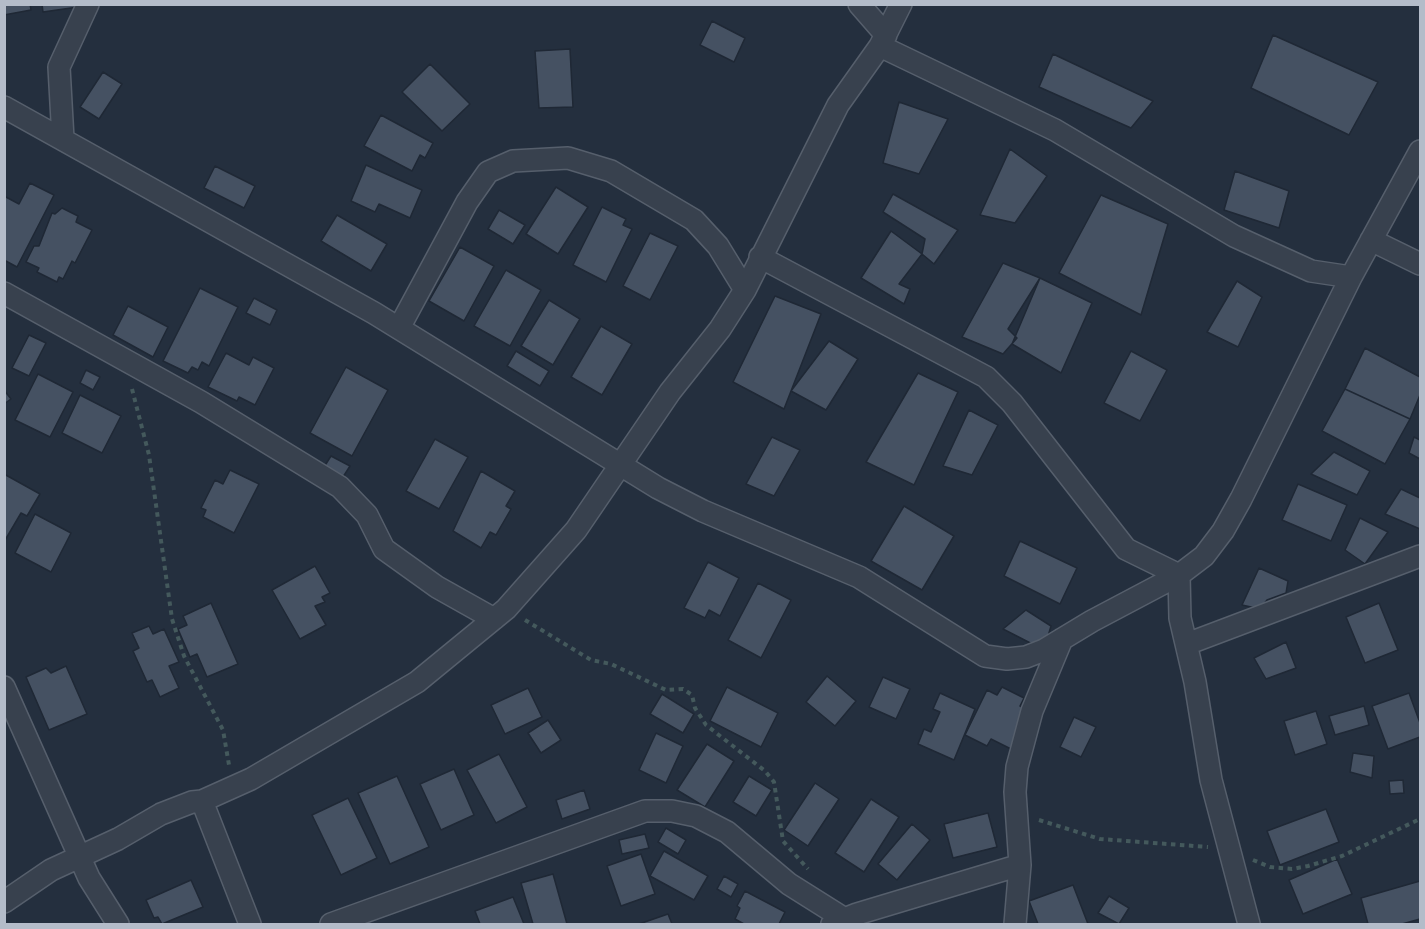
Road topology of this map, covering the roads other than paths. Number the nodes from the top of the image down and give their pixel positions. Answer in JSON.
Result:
{"nodes":[{"id":1,"x":88,"y":4,"type":"edge"},
{"id":2,"x":859,"y":4,"type":"edge"},
{"id":3,"x":901,"y":4,"type":"edge"},
{"id":4,"x":883,"y":40,"type":"junction"},
{"id":5,"x":4,"y":107,"type":"edge"},
{"id":6,"x":63,"y":139,"type":"junction"},
{"id":7,"x":1420,"y":151,"type":"edge"},
{"id":8,"x":1371,"y":240,"type":"junction"},
{"id":9,"x":760,"y":256,"type":"junction"},
{"id":10,"x":1420,"y":264,"type":"edge"},
{"id":11,"x":1351,"y":277,"type":"junction"},
{"id":12,"x":745,"y":290,"type":"junction"},
{"id":13,"x":4,"y":293,"type":"edge"},
{"id":14,"x":399,"y":328,"type":"junction"},
{"id":15,"x":620,"y":464,"type":"junction"},
{"id":16,"x":1420,"y":556,"type":"edge"},
{"id":17,"x":1179,"y":575,"type":"junction"},
{"id":18,"x":500,"y":614,"type":"junction"},
{"id":19,"x":1062,"y":639,"type":"junction"},
{"id":20,"x":1187,"y":644,"type":"junction"},
{"id":21,"x":4,"y":687,"type":"edge"},
{"id":22,"x":202,"y":801,"type":"junction"},
{"id":23,"x":81,"y":855,"type":"junction"},
{"id":24,"x":1020,"y":865,"type":"junction"},
{"id":25,"x":4,"y":902,"type":"edge"},
{"id":26,"x":837,"y":921,"type":"edge"},
{"id":27,"x":118,"y":924,"type":"edge"},
{"id":28,"x":250,"y":924,"type":"edge"},
{"id":29,"x":331,"y":924,"type":"edge"},
{"id":30,"x":1015,"y":924,"type":"edge"},
{"id":31,"x":1249,"y":924,"type":"edge"}],
"edges":[{"from":1,"to":6,"type":"street"},
{"from":2,"to":4,"type":"street"},
{"from":3,"to":4,"type":"street"},
{"from":4,"to":9,"type":"street"},
{"from":4,"to":11,"type":"street"},
{"from":5,"to":6,"type":"street"},
{"from":6,"to":14,"type":"street"},
{"from":7,"to":8,"type":"street"},
{"from":8,"to":10,"type":"street"},
{"from":8,"to":11,"type":"street"},
{"from":9,"to":12,"type":"street"},
{"from":9,"to":17,"type":"street"},
{"from":11,"to":17,"type":"street"},
{"from":12,"to":14,"type":"street"},
{"from":12,"to":15,"type":"street"},
{"from":13,"to":18,"type":"street"},
{"from":14,"to":15,"type":"street"},
{"from":15,"to":18,"type":"street"},
{"from":15,"to":19,"type":"street"},
{"from":16,"to":20,"type":"street"},
{"from":17,"to":19,"type":"street"},
{"from":17,"to":20,"type":"street"},
{"from":18,"to":22,"type":"street"},
{"from":19,"to":24,"type":"street"},
{"from":20,"to":31,"type":"street"},
{"from":21,"to":23,"type":"street"},
{"from":22,"to":23,"type":"street"},
{"from":22,"to":28,"type":"street"},
{"from":23,"to":25,"type":"street"},
{"from":23,"to":27,"type":"street"},
{"from":24,"to":26,"type":"street"},
{"from":24,"to":30,"type":"street"},
{"from":26,"to":29,"type":"street"}]}
